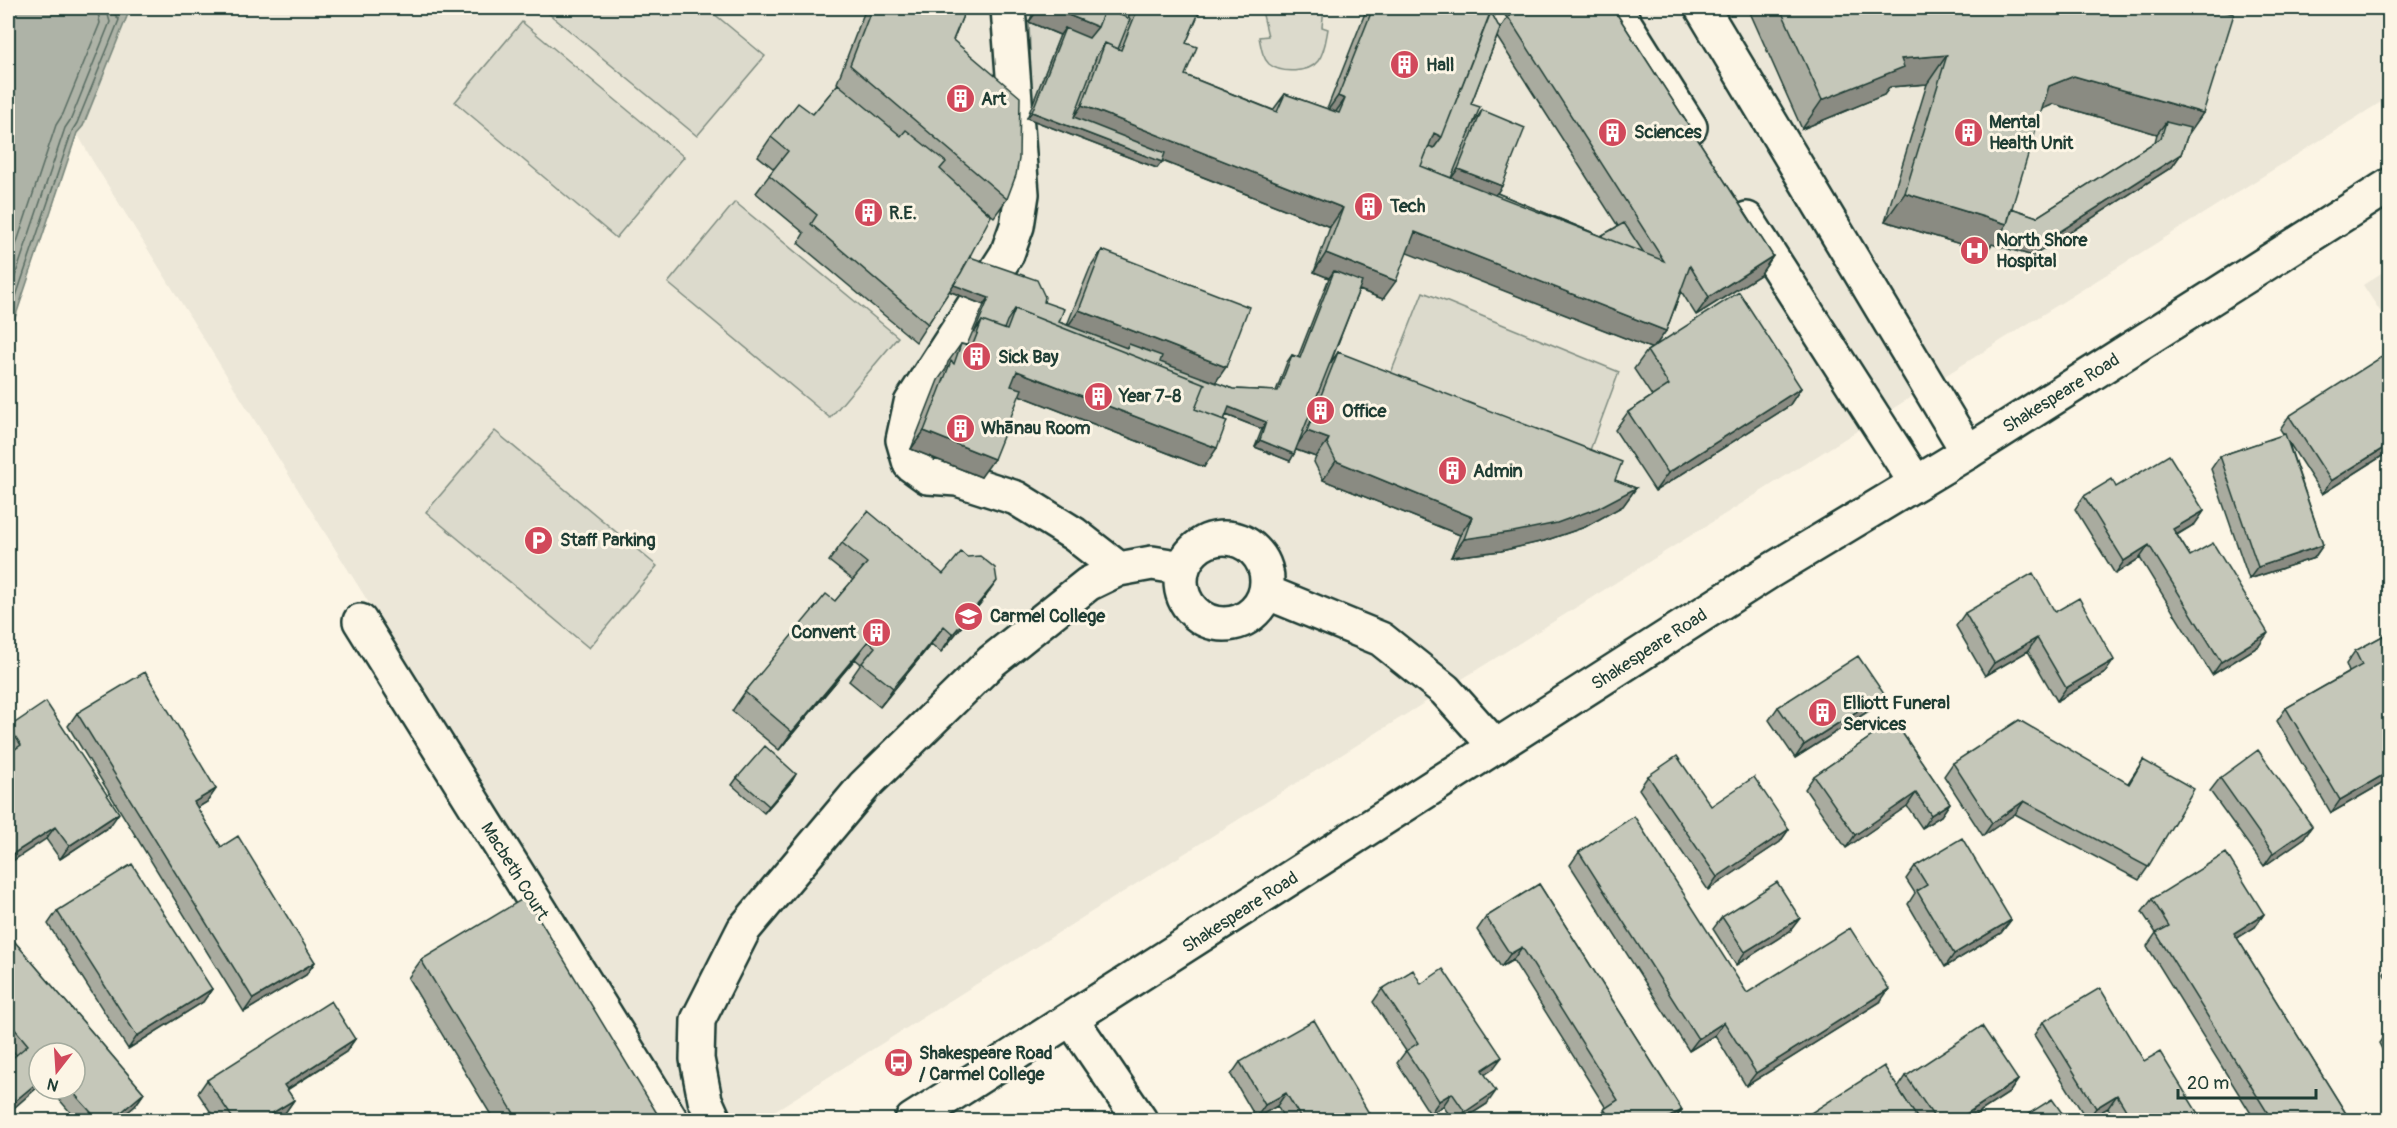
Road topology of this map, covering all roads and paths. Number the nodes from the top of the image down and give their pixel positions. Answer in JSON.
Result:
{"nodes":[{"id":1,"x":1008,"y":8,"type":"edge"},
{"id":2,"x":1614,"y":8,"type":"edge"},
{"id":3,"x":1702,"y":8,"type":"edge"},
{"id":4,"x":1703,"y":148,"type":"edge"},
{"id":5,"x":2390,"y":185,"type":"edge"},
{"id":6,"x":1734,"y":198,"type":"edge"},
{"id":7,"x":1968,"y":452,"type":"junction"},
{"id":8,"x":1916,"y":483,"type":"junction"},
{"id":9,"x":1183,"y":568,"type":"junction"},
{"id":10,"x":1119,"y":569,"type":"junction"},
{"id":11,"x":1266,"y":592,"type":"junction"},
{"id":12,"x":360,"y":621,"type":"dead end"},
{"id":13,"x":1496,"y":747,"type":"junction"},
{"id":14,"x":1072,"y":1020,"type":"junction"},
{"id":15,"x":671,"y":1120,"type":"edge"},
{"id":16,"x":714,"y":1120,"type":"edge"},
{"id":17,"x":912,"y":1120,"type":"edge"},
{"id":18,"x":1140,"y":1120,"type":"edge"}],
"edges":[{"from":1,"to":10,"type":"main road"},
{"from":2,"to":4,"type":"main road"},
{"from":3,"to":7,"type":"main road"},
{"from":5,"to":7,"type":"main road","name":"Shakespeare Road"},
{"from":6,"to":8,"type":"main road"},
{"from":7,"to":8,"type":"main road","name":"Shakespeare Road"},
{"from":8,"to":13,"type":"main road","name":"Shakespeare Road"},
{"from":9,"to":10,"type":"main road"},
{"from":9,"to":11,"type":"main road"},
{"from":9,"to":11,"type":"main road"},
{"from":10,"to":16,"type":"main road"},
{"from":11,"to":13,"type":"main road"},
{"from":12,"to":15,"type":"main road","name":"Macbeth Court"},
{"from":13,"to":14,"type":"main road","name":"Shakespeare Road"},
{"from":14,"to":17,"type":"main road","name":"Shakespeare Road"},
{"from":14,"to":18,"type":"main road"}]}
